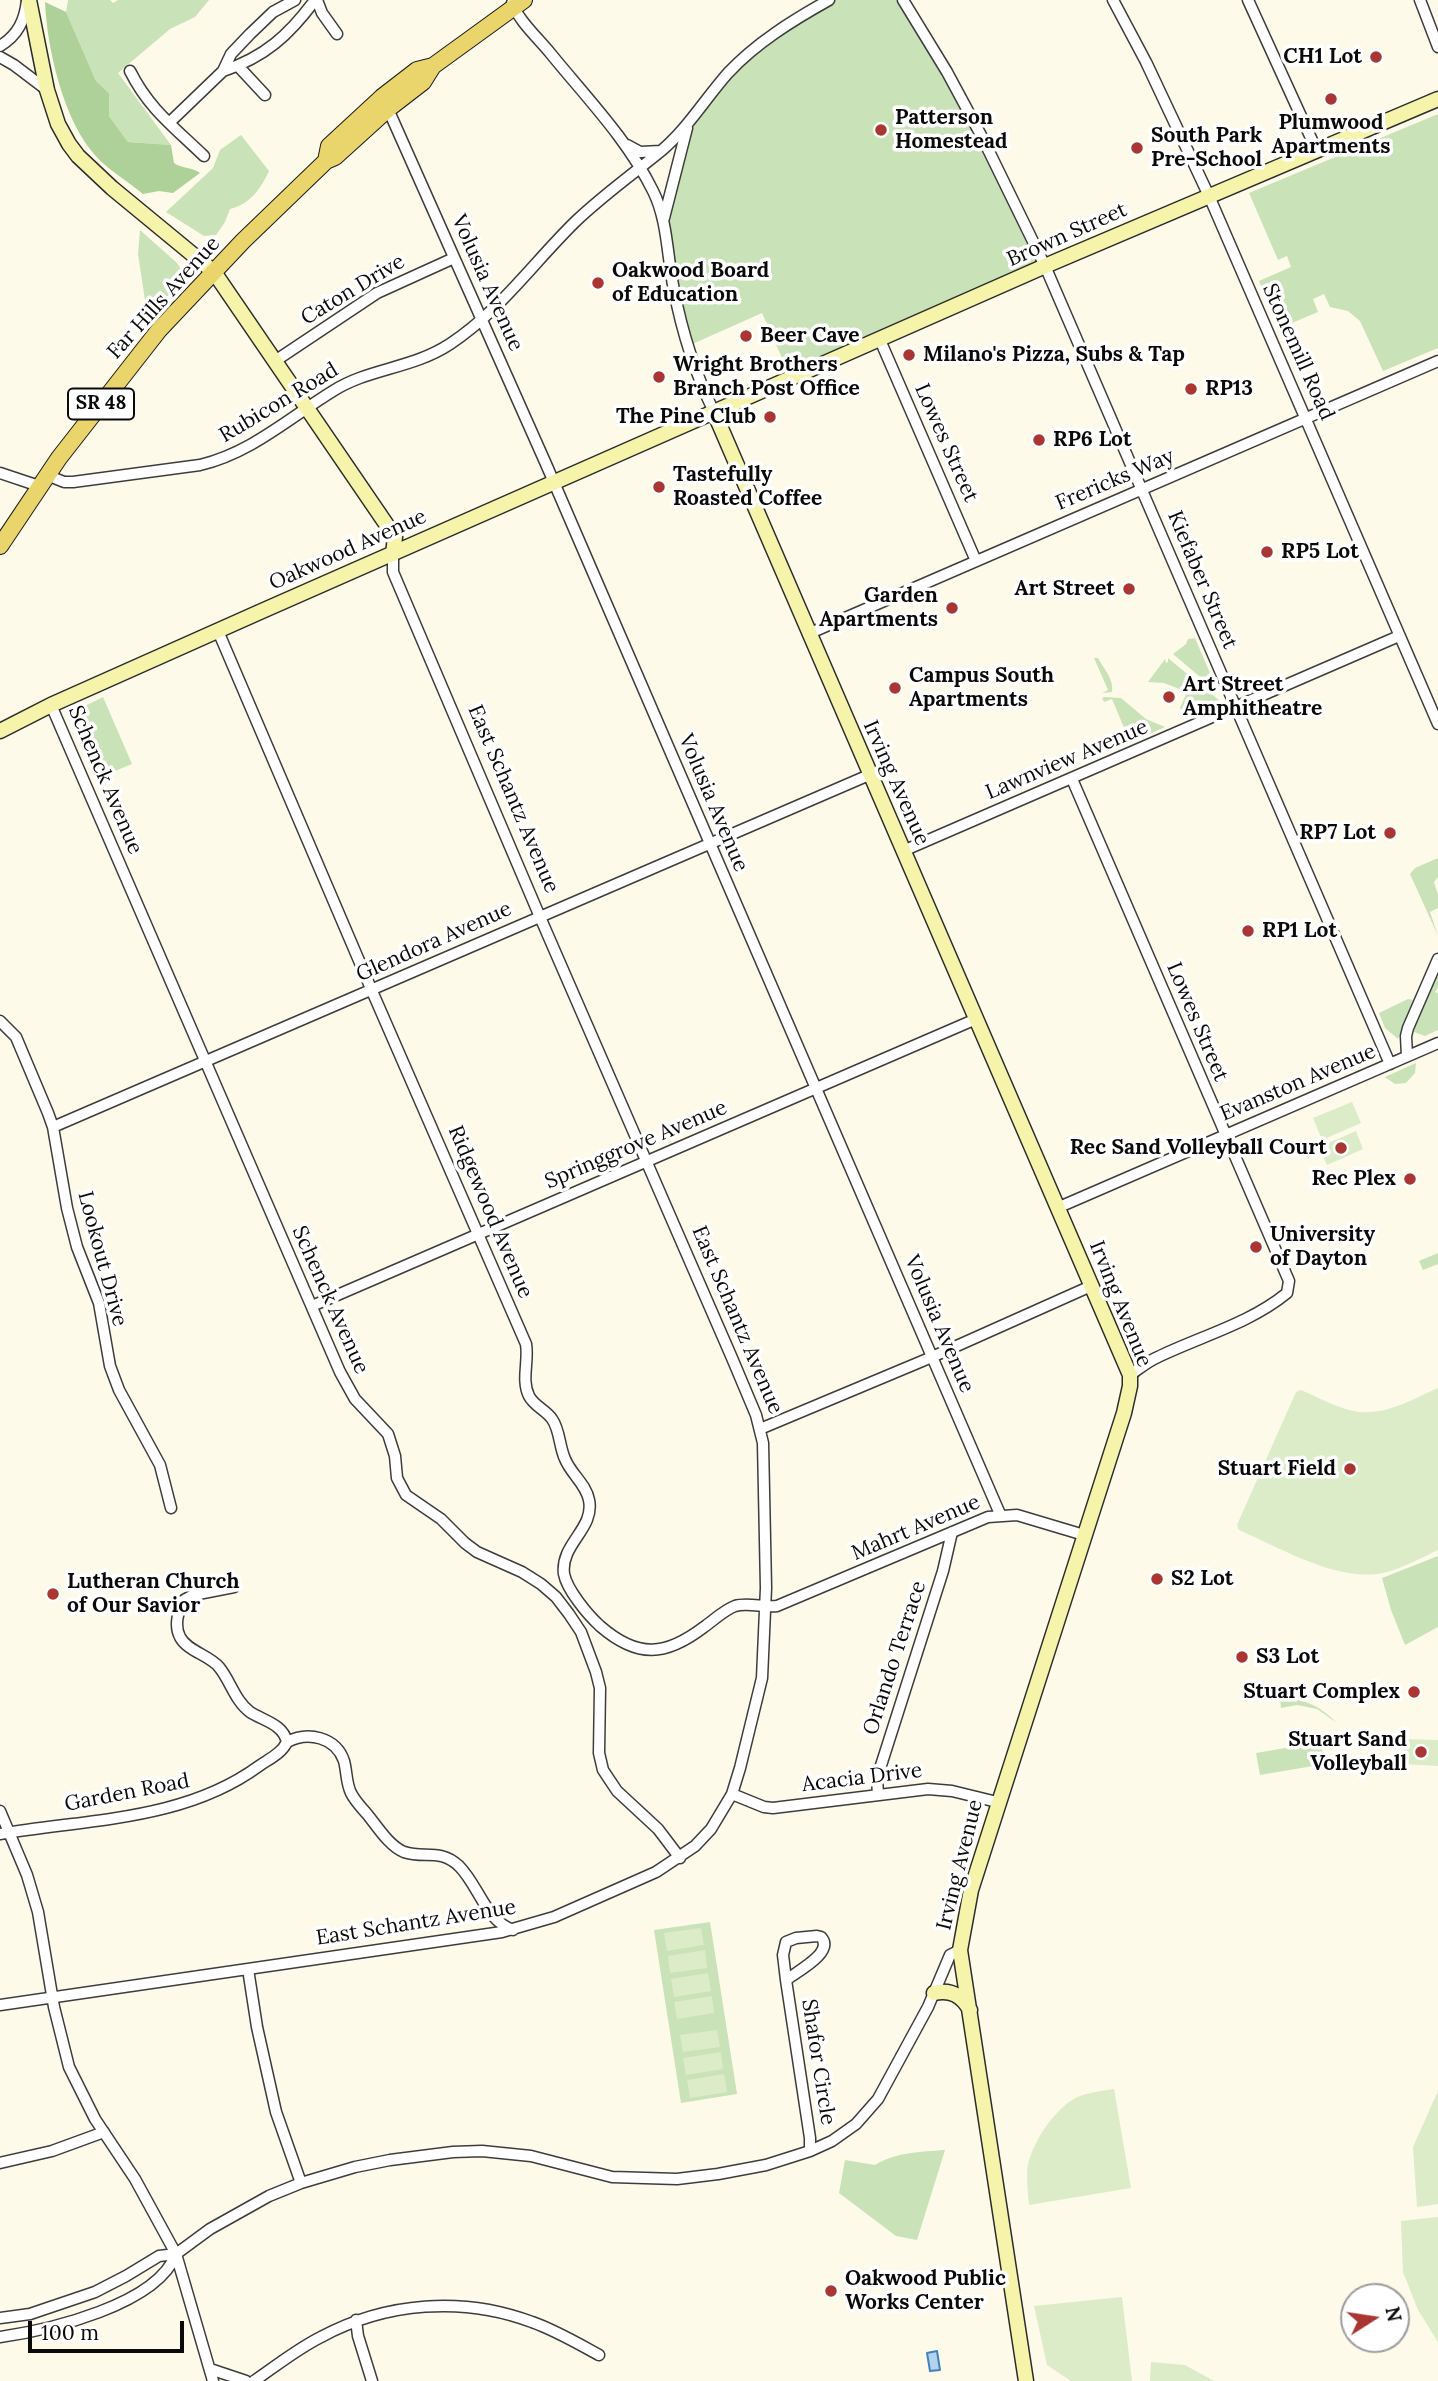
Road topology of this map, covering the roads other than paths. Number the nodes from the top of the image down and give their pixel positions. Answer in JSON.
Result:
{"nodes":[{"id":1,"x":28,"y":0,"type":"edge"},
{"id":2,"x":295,"y":0,"type":"edge"},
{"id":3,"x":316,"y":0,"type":"edge"},
{"id":4,"x":829,"y":0,"type":"edge"},
{"id":5,"x":903,"y":0,"type":"edge"},
{"id":6,"x":1113,"y":0,"type":"edge"},
{"id":7,"x":1248,"y":0,"type":"edge"},
{"id":8,"x":1420,"y":0,"type":"edge"},
{"id":9,"x":513,"y":2,"type":"edge"},
{"id":10,"x":337,"y":34,"type":"dead end"},
{"id":11,"x":0,"y":46,"type":"edge"},
{"id":12,"x":1438,"y":47,"type":"edge"},
{"id":13,"x":0,"y":57,"type":"edge"},
{"id":14,"x":238,"y":66,"type":"junction"},
{"id":15,"x":433,"y":66,"type":"junction"},
{"id":16,"x":130,"y":71,"type":"dead end"},
{"id":17,"x":223,"y":71,"type":"junction"},
{"id":18,"x":47,"y":90,"type":"junction"},
{"id":19,"x":265,"y":95,"type":"dead end"},
{"id":20,"x":1438,"y":99,"type":"edge"},
{"id":21,"x":388,"y":109,"type":"junction"},
{"id":22,"x":170,"y":122,"type":"junction"},
{"id":23,"x":688,"y":125,"type":"junction"},
{"id":24,"x":623,"y":142,"type":"junction"},
{"id":25,"x":1316,"y":149,"type":"junction"},
{"id":26,"x":661,"y":150,"type":"junction"},
{"id":27,"x":204,"y":156,"type":"dead end"},
{"id":28,"x":326,"y":160,"type":"junction"},
{"id":29,"x":641,"y":168,"type":"junction"},
{"id":30,"x":1209,"y":196,"type":"junction"},
{"id":31,"x":663,"y":222,"type":"junction"},
{"id":32,"x":454,"y":258,"type":"junction"},
{"id":33,"x":1045,"y":266,"type":"junction"},
{"id":34,"x":214,"y":272,"type":"junction"},
{"id":35,"x":481,"y":318,"type":"junction"},
{"id":36,"x":880,"y":340,"type":"junction"},
{"id":37,"x":275,"y":361,"type":"junction"},
{"id":38,"x":1438,"y":361,"type":"edge"},
{"id":39,"x":308,"y":407,"type":"junction"},
{"id":40,"x":714,"y":412,"type":"junction"},
{"id":41,"x":1306,"y":418,"type":"junction"},
{"id":42,"x":0,"y":473,"type":"edge"},
{"id":43,"x":43,"y":481,"type":"junction"},
{"id":44,"x":553,"y":482,"type":"junction"},
{"id":45,"x":1142,"y":489,"type":"junction"},
{"id":46,"x":0,"y":546,"type":"edge"},
{"id":47,"x":393,"y":554,"type":"junction"},
{"id":48,"x":976,"y":561,"type":"junction"},
{"id":49,"x":218,"y":631,"type":"junction"},
{"id":50,"x":808,"y":634,"type":"junction"},
{"id":51,"x":1399,"y":636,"type":"junction"},
{"id":52,"x":51,"y":705,"type":"junction"},
{"id":53,"x":1236,"y":708,"type":"junction"},
{"id":54,"x":1438,"y":724,"type":"edge"},
{"id":55,"x":0,"y":730,"type":"edge"},
{"id":56,"x":869,"y":775,"type":"junction"},
{"id":57,"x":1072,"y":779,"type":"junction"},
{"id":58,"x":710,"y":844,"type":"junction"},
{"id":59,"x":903,"y":851,"type":"junction"},
{"id":60,"x":540,"y":917,"type":"junction"},
{"id":61,"x":1438,"y":959,"type":"edge"},
{"id":62,"x":372,"y":991,"type":"junction"},
{"id":63,"x":976,"y":1019,"type":"junction"},
{"id":64,"x":0,"y":1021,"type":"edge"},
{"id":65,"x":1438,"y":1043,"type":"edge"},
{"id":66,"x":1407,"y":1056,"type":"junction"},
{"id":67,"x":205,"y":1062,"type":"junction"},
{"id":68,"x":1390,"y":1064,"type":"junction"},
{"id":69,"x":816,"y":1089,"type":"junction"},
{"id":70,"x":53,"y":1127,"type":"junction"},
{"id":71,"x":1226,"y":1135,"type":"junction"},
{"id":72,"x":647,"y":1162,"type":"junction"},
{"id":73,"x":1057,"y":1208,"type":"junction"},
{"id":74,"x":477,"y":1234,"type":"junction"},
{"id":75,"x":1091,"y":1286,"type":"junction"},
{"id":76,"x":312,"y":1306,"type":"junction"},
{"id":77,"x":932,"y":1357,"type":"junction"},
{"id":78,"x":1130,"y":1375,"type":"junction"},
{"id":79,"x":760,"y":1429,"type":"junction"},
{"id":80,"x":172,"y":1508,"type":"dead end"},
{"id":81,"x":1000,"y":1514,"type":"junction"},
{"id":82,"x":952,"y":1532,"type":"junction"},
{"id":83,"x":1084,"y":1535,"type":"junction"},
{"id":84,"x":565,"y":1576,"type":"junction"},
{"id":85,"x":234,"y":1587,"type":"dead end"},
{"id":86,"x":556,"y":1597,"type":"junction"},
{"id":87,"x":765,"y":1607,"type":"junction"},
{"id":88,"x":287,"y":1742,"type":"junction"},
{"id":89,"x":732,"y":1794,"type":"junction"},
{"id":90,"x":878,"y":1796,"type":"junction"},
{"id":91,"x":997,"y":1802,"type":"junction"},
{"id":92,"x":0,"y":1811,"type":"edge"},
{"id":93,"x":6,"y":1834,"type":"edge"},
{"id":94,"x":680,"y":1858,"type":"junction"},
{"id":95,"x":513,"y":1930,"type":"junction"},
{"id":96,"x":960,"y":1950,"type":"junction"},
{"id":97,"x":248,"y":1969,"type":"junction"},
{"id":98,"x":786,"y":1980,"type":"junction"},
{"id":99,"x":934,"y":1993,"type":"junction"},
{"id":100,"x":53,"y":1997,"type":"junction"},
{"id":101,"x":0,"y":2005,"type":"edge"},
{"id":102,"x":971,"y":2011,"type":"junction"},
{"id":103,"x":104,"y":2132,"type":"junction"},
{"id":104,"x":810,"y":2151,"type":"junction"},
{"id":105,"x":0,"y":2163,"type":"edge"},
{"id":106,"x":300,"y":2183,"type":"junction"},
{"id":107,"x":176,"y":2254,"type":"junction"},
{"id":108,"x":0,"y":2318,"type":"edge"},
{"id":109,"x":356,"y":2320,"type":"junction"},
{"id":110,"x":0,"y":2337,"type":"edge"},
{"id":111,"x":599,"y":2355,"type":"dead end"},
{"id":112,"x":210,"y":2369,"type":"junction"},
{"id":113,"x":213,"y":2381,"type":"edge"},
{"id":114,"x":246,"y":2381,"type":"edge"},
{"id":115,"x":254,"y":2381,"type":"edge"},
{"id":116,"x":372,"y":2381,"type":"edge"},
{"id":117,"x":1026,"y":2381,"type":"edge"}],
"edges":[{"from":1,"to":11,"type":"street"},
{"from":1,"to":18,"type":"street","name":"East Schantz Avenue"},
{"from":2,"to":17,"type":"street"},
{"from":3,"to":10,"type":"street"},
{"from":3,"to":14,"type":"street"},
{"from":4,"to":23,"type":"street","name":"Rubicon Road"},
{"from":5,"to":33,"type":"street","name":"Kiefaber Street"},
{"from":6,"to":30,"type":"street","name":"Stonemill Road"},
{"from":7,"to":25,"type":"street"},
{"from":8,"to":12,"type":"street"},
{"from":9,"to":15,"type":"main road","name":"Far Hills Avenue","number":"SR 48"},
{"from":9,"to":24,"type":"street"},
{"from":13,"to":18,"type":"street"},
{"from":14,"to":17,"type":"street"},
{"from":14,"to":19,"type":"street"},
{"from":15,"to":21,"type":"main road","name":"Far Hills Avenue","number":"SR 48"},
{"from":15,"to":28,"type":"main road","name":"Far Hills Avenue","number":"SR 48"},
{"from":16,"to":22,"type":"street"},
{"from":17,"to":22,"type":"street"},
{"from":18,"to":34,"type":"street","name":"East Schantz Avenue"},
{"from":20,"to":25,"type":"street","name":"Brown Street"},
{"from":21,"to":28,"type":"main road","name":"Far Hills Avenue","number":"SR 48"},
{"from":21,"to":32,"type":"street","name":"Volusia Avenue"},
{"from":22,"to":27,"type":"street"},
{"from":23,"to":26,"type":"street","name":"Rubicon Road"},
{"from":23,"to":31,"type":"street","name":"Rubicon Road"},
{"from":24,"to":26,"type":"street"},
{"from":24,"to":29,"type":"street"},
{"from":25,"to":30,"type":"street","name":"Brown Street"},
{"from":26,"to":29,"type":"street","name":"Rubicon Road"},
{"from":28,"to":34,"type":"main road","name":"Far Hills Avenue","number":"SR 48"},
{"from":29,"to":31,"type":"street"},
{"from":29,"to":35,"type":"street","name":"Rubicon Road"},
{"from":30,"to":33,"type":"street","name":"Brown Street"},
{"from":30,"to":41,"type":"street","name":"Stonemill Road"},
{"from":31,"to":40,"type":"street"},
{"from":32,"to":35,"type":"street","name":"Volusia Avenue"},
{"from":32,"to":37,"type":"street","name":"Caton Drive"},
{"from":33,"to":36,"type":"street","name":"Brown Street"},
{"from":33,"to":45,"type":"street","name":"Kiefaber Street"},
{"from":34,"to":37,"type":"street","name":"East Schantz Avenue"},
{"from":34,"to":43,"type":"main road","name":"Far Hills Avenue","number":"SR 48"},
{"from":35,"to":39,"type":"street","name":"Rubicon Road"},
{"from":35,"to":44,"type":"street","name":"Volusia Avenue"},
{"from":36,"to":40,"type":"street","name":"Brown Street"},
{"from":36,"to":48,"type":"street","name":"Lowes Street"},
{"from":37,"to":39,"type":"street","name":"East Schantz Avenue"},
{"from":38,"to":41,"type":"street","name":"Frericks Way"},
{"from":39,"to":43,"type":"street","name":"Rubicon Road"},
{"from":39,"to":47,"type":"street","name":"East Schantz Avenue"},
{"from":40,"to":44,"type":"street","name":"Oakwood Avenue"},
{"from":40,"to":50,"type":"street","name":"Irving Avenue"},
{"from":41,"to":45,"type":"street","name":"Frericks Way"},
{"from":41,"to":51,"type":"street","name":"Stonemill Road"},
{"from":42,"to":43,"type":"street","name":"Rubicon Road"},
{"from":43,"to":46,"type":"main road","name":"Far Hills Avenue","number":"SR 48"},
{"from":44,"to":47,"type":"street","name":"Oakwood Avenue"},
{"from":44,"to":58,"type":"street","name":"Volusia Avenue"},
{"from":45,"to":48,"type":"street","name":"Frericks Way"},
{"from":45,"to":53,"type":"street","name":"Kiefaber Street"},
{"from":47,"to":49,"type":"street","name":"Oakwood Avenue"},
{"from":47,"to":60,"type":"street","name":"East Schantz Avenue"},
{"from":48,"to":50,"type":"street","name":"Frericks Way"},
{"from":49,"to":52,"type":"street","name":"Oakwood Avenue"},
{"from":49,"to":62,"type":"street","name":"Ridgewood Avenue"},
{"from":50,"to":56,"type":"street","name":"Irving Avenue"},
{"from":51,"to":53,"type":"street","name":"Lawnview Avenue"},
{"from":51,"to":54,"type":"street","name":"Stonemill Road"},
{"from":52,"to":55,"type":"street","name":"Oakwood Avenue"},
{"from":52,"to":67,"type":"street","name":"Schenck Avenue"},
{"from":53,"to":57,"type":"street","name":"Lawnview Avenue"},
{"from":53,"to":68,"type":"street","name":"Kiefaber Street"},
{"from":56,"to":58,"type":"street","name":"Glendora Avenue"},
{"from":56,"to":59,"type":"street","name":"Irving Avenue"},
{"from":57,"to":59,"type":"street","name":"Lawnview Avenue"},
{"from":57,"to":71,"type":"street","name":"Lowes Street"},
{"from":58,"to":60,"type":"street","name":"Glendora Avenue"},
{"from":58,"to":69,"type":"street","name":"Volusia Avenue"},
{"from":59,"to":63,"type":"street","name":"Irving Avenue"},
{"from":60,"to":62,"type":"street","name":"Glendora Avenue"},
{"from":60,"to":72,"type":"street","name":"East Schantz Avenue"},
{"from":61,"to":66,"type":"street"},
{"from":62,"to":67,"type":"street","name":"Glendora Avenue"},
{"from":62,"to":74,"type":"street","name":"Ridgewood Avenue"},
{"from":63,"to":69,"type":"street","name":"Springgrove Avenue"},
{"from":63,"to":73,"type":"street","name":"Irving Avenue"},
{"from":64,"to":70,"type":"street","name":"Lookout Drive"},
{"from":65,"to":66,"type":"street","name":"Evanston Avenue"},
{"from":66,"to":68,"type":"street","name":"Evanston Avenue"},
{"from":67,"to":70,"type":"street","name":"Glendora Avenue"},
{"from":67,"to":76,"type":"street","name":"Schenck Avenue"},
{"from":68,"to":71,"type":"street","name":"Evanston Avenue"},
{"from":69,"to":72,"type":"street","name":"Springgrove Avenue"},
{"from":69,"to":77,"type":"street","name":"Volusia Avenue"},
{"from":70,"to":80,"type":"street","name":"Lookout Drive"},
{"from":71,"to":73,"type":"street","name":"Evanston Avenue"},
{"from":71,"to":78,"type":"street","name":"Lowes Street"},
{"from":72,"to":74,"type":"street","name":"Springgrove Avenue"},
{"from":72,"to":79,"type":"street","name":"East Schantz Avenue"},
{"from":73,"to":75,"type":"street","name":"Irving Avenue"},
{"from":74,"to":76,"type":"street","name":"Springgrove Avenue"},
{"from":74,"to":84,"type":"street","name":"Ridgewood Avenue"},
{"from":75,"to":77,"type":"street"},
{"from":75,"to":78,"type":"street","name":"Irving Avenue"},
{"from":76,"to":86,"type":"street","name":"Schenck Avenue"},
{"from":77,"to":79,"type":"street"},
{"from":77,"to":81,"type":"street","name":"Volusia Avenue"},
{"from":78,"to":83,"type":"street","name":"Irving Avenue"},
{"from":79,"to":87,"type":"street","name":"East Schantz Avenue"},
{"from":81,"to":82,"type":"street","name":"Mahrt Avenue"},
{"from":81,"to":83,"type":"street","name":"Mahrt Avenue"},
{"from":82,"to":87,"type":"street","name":"Mahrt Avenue"},
{"from":82,"to":90,"type":"street","name":"Orlando Terrace"},
{"from":83,"to":91,"type":"street","name":"Irving Avenue"},
{"from":84,"to":86,"type":"street","name":"Ridgewood Avenue"},
{"from":84,"to":87,"type":"street"},
{"from":85,"to":88,"type":"street"},
{"from":86,"to":94,"type":"street","name":"Schenck Avenue"},
{"from":87,"to":89,"type":"street","name":"East Schantz Avenue"},
{"from":88,"to":93,"type":"street","name":"Garden Road"},
{"from":88,"to":95,"type":"street"},
{"from":89,"to":90,"type":"street","name":"Acacia Drive"},
{"from":89,"to":94,"type":"street","name":"East Schantz Avenue"},
{"from":90,"to":91,"type":"street","name":"Acacia Drive"},
{"from":91,"to":96,"type":"street","name":"Irving Avenue"},
{"from":92,"to":93,"type":"street"},
{"from":93,"to":100,"type":"street"},
{"from":94,"to":95,"type":"street","name":"East Schantz Avenue"},
{"from":95,"to":97,"type":"street","name":"East Schantz Avenue"},
{"from":96,"to":99,"type":"street"},
{"from":96,"to":102,"type":"street","name":"Irving Avenue"},
{"from":97,"to":100,"type":"street","name":"East Schantz Avenue"},
{"from":97,"to":106,"type":"street"},
{"from":98,"to":98,"type":"street","name":"Shafor Circle"},
{"from":98,"to":104,"type":"street","name":"Shafor Circle"},
{"from":99,"to":102,"type":"street"},
{"from":99,"to":104,"type":"street"},
{"from":100,"to":101,"type":"street","name":"East Schantz Avenue"},
{"from":100,"to":103,"type":"street"},
{"from":102,"to":117,"type":"street","name":"Irving Avenue"},
{"from":103,"to":105,"type":"street"},
{"from":103,"to":107,"type":"street"},
{"from":104,"to":106,"type":"street"},
{"from":106,"to":107,"type":"street"},
{"from":107,"to":108,"type":"street"},
{"from":107,"to":110,"type":"street"},
{"from":107,"to":112,"type":"street"},
{"from":109,"to":111,"type":"street"},
{"from":109,"to":115,"type":"street"},
{"from":109,"to":116,"type":"street"},
{"from":112,"to":113,"type":"street"},
{"from":112,"to":114,"type":"street"}]}
